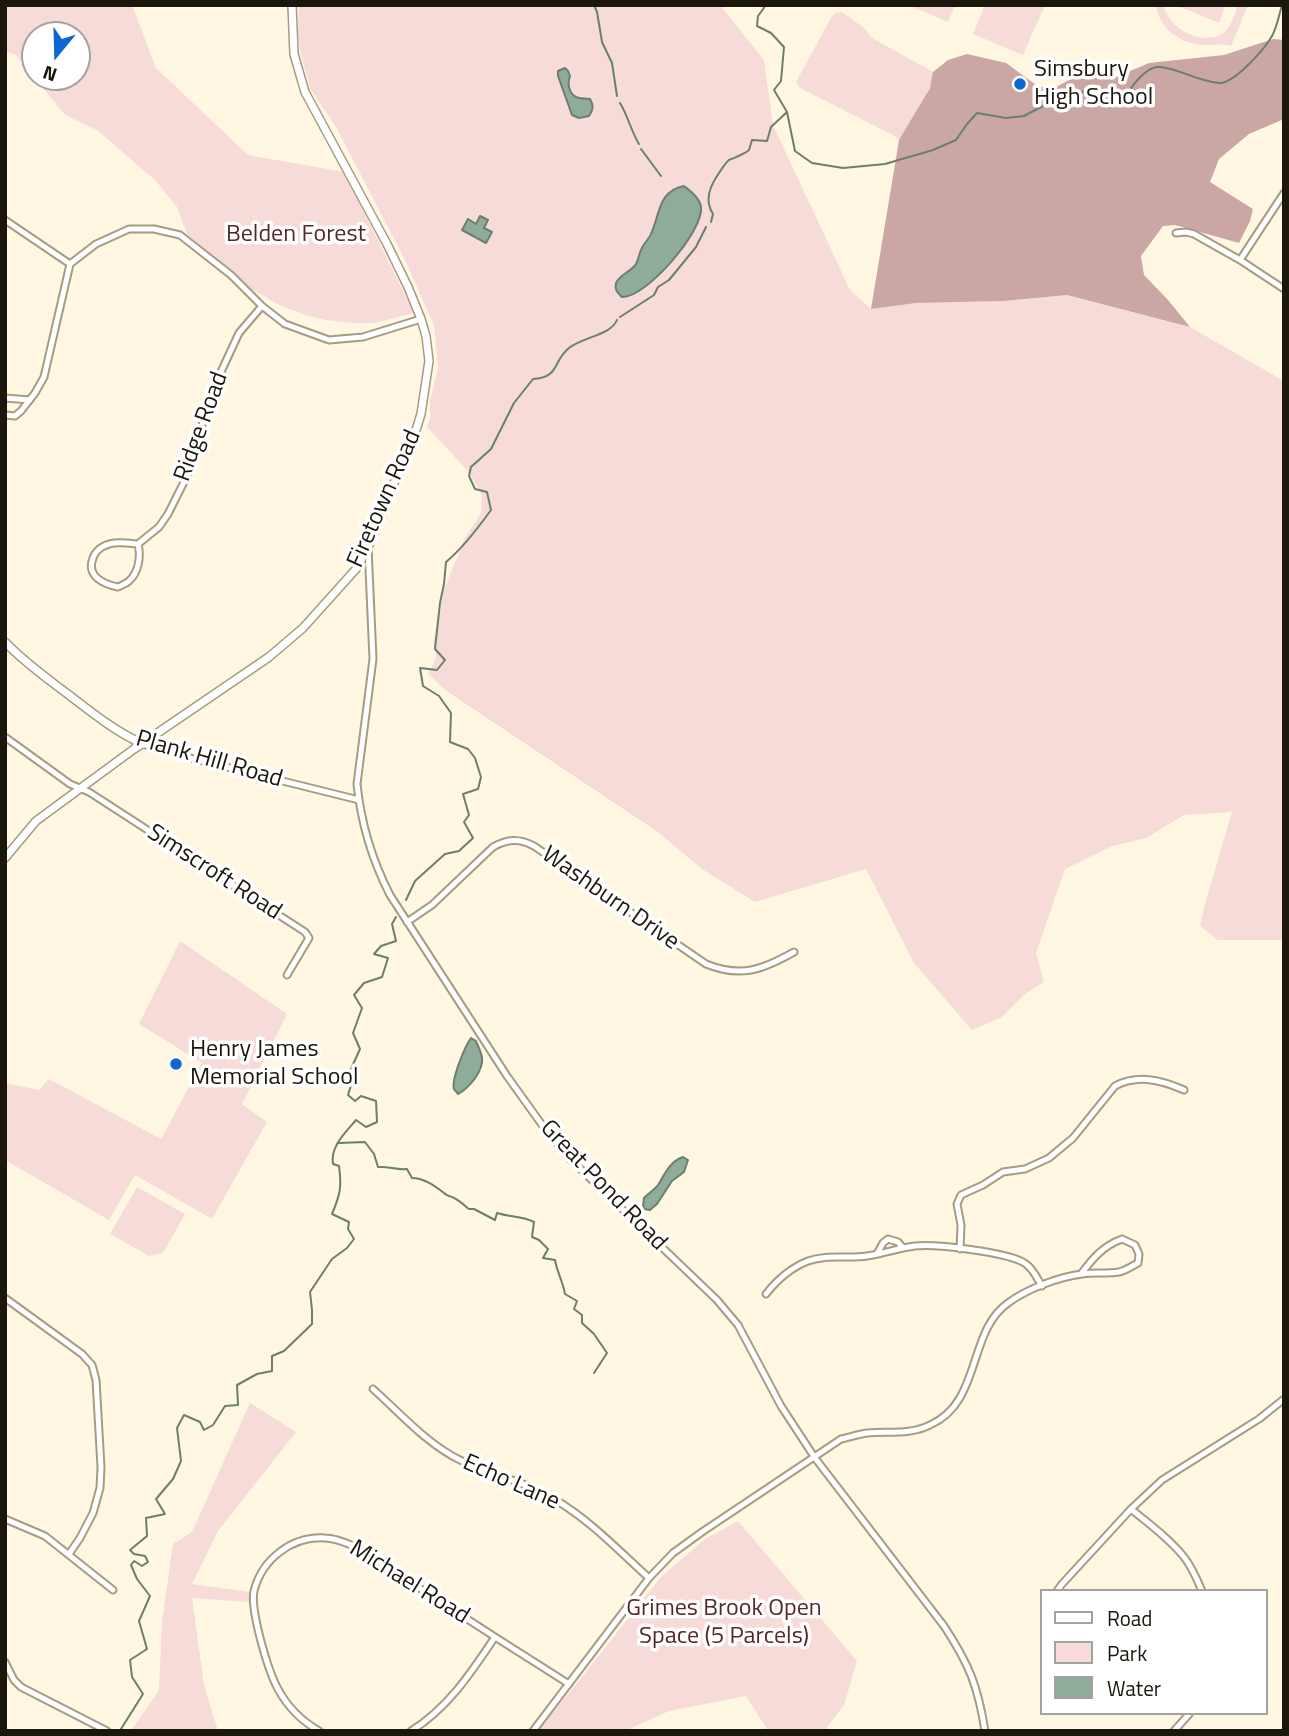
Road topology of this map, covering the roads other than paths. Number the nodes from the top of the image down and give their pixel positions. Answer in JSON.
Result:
{"nodes":[{"id":1,"x":292,"y":5,"type":"edge"},
{"id":2,"x":1284,"y":193,"type":"edge"},
{"id":3,"x":5,"y":220,"type":"edge"},
{"id":4,"x":1175,"y":233,"type":"dead end"},
{"id":5,"x":1240,"y":260,"type":"junction"},
{"id":6,"x":70,"y":264,"type":"junction"},
{"id":7,"x":1284,"y":289,"type":"edge"},
{"id":8,"x":262,"y":306,"type":"junction"},
{"id":9,"x":421,"y":319,"type":"junction"},
{"id":10,"x":5,"y":398,"type":"edge"},
{"id":11,"x":30,"y":400,"type":"junction"},
{"id":12,"x":5,"y":415,"type":"edge"},
{"id":13,"x":138,"y":544,"type":"junction"},
{"id":14,"x":368,"y":547,"type":"junction"},
{"id":15,"x":5,"y":642,"type":"edge"},
{"id":16,"x":5,"y":737,"type":"edge"},
{"id":17,"x":143,"y":744,"type":"junction"},
{"id":18,"x":80,"y":789,"type":"junction"},
{"id":19,"x":359,"y":800,"type":"junction"},
{"id":20,"x":5,"y":858,"type":"edge"},
{"id":21,"x":407,"y":922,"type":"junction"},
{"id":22,"x":794,"y":952,"type":"dead end"},
{"id":23,"x":287,"y":975,"type":"dead end"},
{"id":24,"x":1184,"y":1090,"type":"dead end"},
{"id":25,"x":903,"y":1248,"type":"junction"},
{"id":26,"x":960,"y":1249,"type":"junction"},
{"id":27,"x":877,"y":1254,"type":"junction"},
{"id":28,"x":1082,"y":1274,"type":"junction"},
{"id":29,"x":1042,"y":1286,"type":"junction"},
{"id":30,"x":766,"y":1294,"type":"dead end"},
{"id":31,"x":6,"y":1300,"type":"edge"},
{"id":32,"x":373,"y":1389,"type":"dead end"},
{"id":33,"x":1284,"y":1399,"type":"edge"},
{"id":34,"x":815,"y":1458,"type":"junction"},
{"id":35,"x":1131,"y":1509,"type":"junction"},
{"id":36,"x":5,"y":1519,"type":"edge"},
{"id":37,"x":69,"y":1553,"type":"junction"},
{"id":38,"x":649,"y":1578,"type":"junction"},
{"id":39,"x":1058,"y":1589,"type":"edge"},
{"id":40,"x":1201,"y":1589,"type":"edge"},
{"id":41,"x":113,"y":1590,"type":"dead end"},
{"id":42,"x":495,"y":1637,"type":"junction"},
{"id":43,"x":5,"y":1662,"type":"edge"},
{"id":44,"x":569,"y":1684,"type":"junction"},
{"id":45,"x":1188,"y":1715,"type":"edge"},
{"id":46,"x":107,"y":1731,"type":"edge"},
{"id":47,"x":318,"y":1731,"type":"edge"},
{"id":48,"x":411,"y":1731,"type":"edge"},
{"id":49,"x":533,"y":1731,"type":"edge"},
{"id":50,"x":985,"y":1731,"type":"edge"},
{"id":51,"x":1174,"y":1731,"type":"edge"}],
"edges":[{"from":1,"to":9,"type":"street","name":"Firetown Road"},
{"from":2,"to":5,"type":"street"},
{"from":3,"to":6,"type":"street"},
{"from":4,"to":5,"type":"street"},
{"from":5,"to":7,"type":"street"},
{"from":6,"to":8,"type":"street"},
{"from":6,"to":11,"type":"street"},
{"from":8,"to":9,"type":"street"},
{"from":8,"to":13,"type":"street","name":"Ridge Road"},
{"from":9,"to":14,"type":"street","name":"Firetown Road"},
{"from":10,"to":11,"type":"street"},
{"from":11,"to":12,"type":"street"},
{"from":13,"to":13,"type":"street"},
{"from":14,"to":17,"type":"street","name":"Firetown Road"},
{"from":14,"to":19,"type":"street","name":"Great Pond Road"},
{"from":15,"to":17,"type":"street","name":"Plank Hill Road"},
{"from":16,"to":18,"type":"street"},
{"from":17,"to":18,"type":"street","name":"Firetown Road"},
{"from":17,"to":19,"type":"street","name":"Plank Hill Road"},
{"from":18,"to":20,"type":"street","name":"Firetown Road"},
{"from":18,"to":23,"type":"street","name":"Simscroft Road"},
{"from":19,"to":21,"type":"street","name":"Great Pond Road"},
{"from":21,"to":22,"type":"street","name":"Washburn Drive"},
{"from":21,"to":34,"type":"street","name":"Great Pond Road"},
{"from":24,"to":26,"type":"street"},
{"from":25,"to":26,"type":"street"},
{"from":25,"to":27,"type":"street"},
{"from":25,"to":27,"type":"street"},
{"from":26,"to":29,"type":"street"},
{"from":27,"to":30,"type":"street"},
{"from":28,"to":28,"type":"street"},
{"from":28,"to":29,"type":"street"},
{"from":29,"to":34,"type":"street"},
{"from":31,"to":37,"type":"street"},
{"from":32,"to":38,"type":"street","name":"Echo Lane"},
{"from":33,"to":35,"type":"street"},
{"from":34,"to":38,"type":"street"},
{"from":34,"to":50,"type":"street","name":"Great Pond Road"},
{"from":35,"to":39,"type":"street"},
{"from":35,"to":40,"type":"street"},
{"from":36,"to":37,"type":"street"},
{"from":37,"to":41,"type":"street"},
{"from":38,"to":44,"type":"street"},
{"from":42,"to":44,"type":"street","name":"Michael Road"},
{"from":42,"to":47,"type":"street","name":"Michael Road"},
{"from":42,"to":48,"type":"street","name":"Michael Road"},
{"from":43,"to":46,"type":"street"},
{"from":44,"to":49,"type":"street"},
{"from":45,"to":51,"type":"street"}]}
